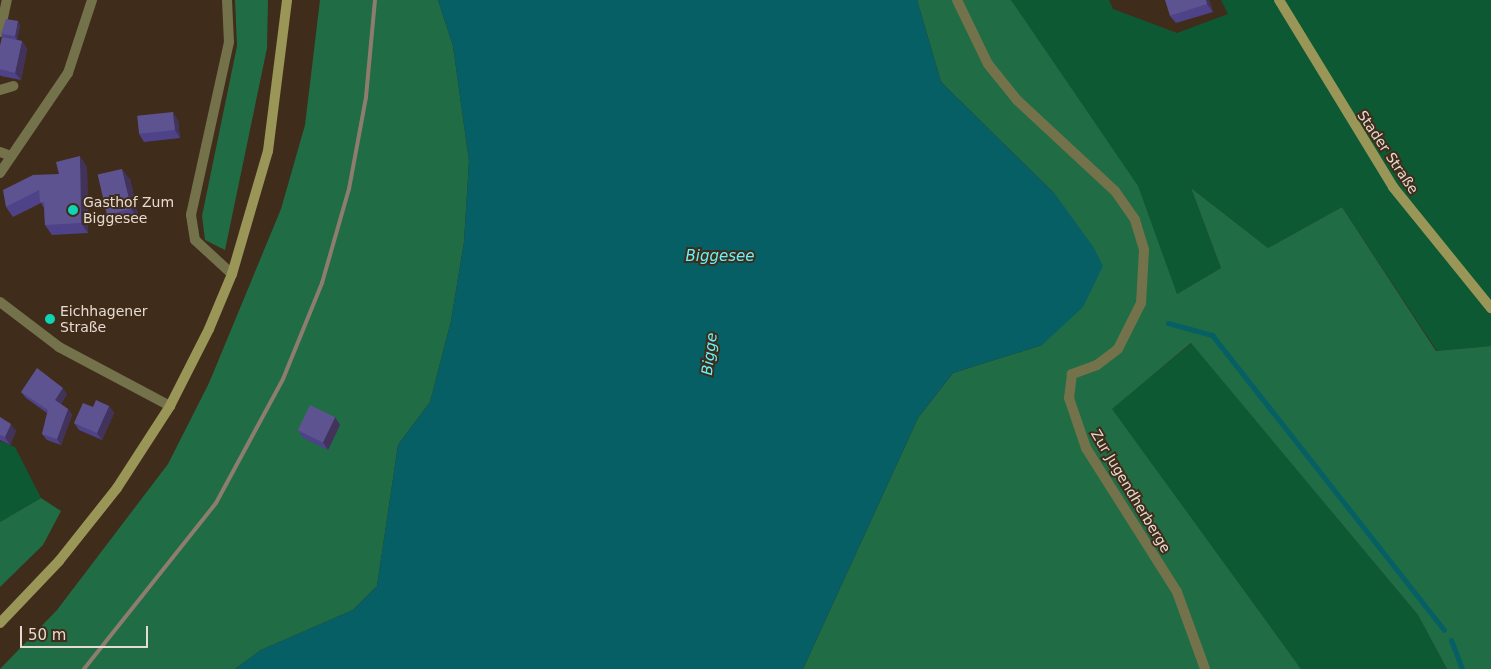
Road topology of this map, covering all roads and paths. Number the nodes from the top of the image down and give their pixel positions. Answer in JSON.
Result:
{"nodes":[{"id":1,"x":7,"y":0,"type":"edge"},
{"id":2,"x":92,"y":0,"type":"edge"},
{"id":3,"x":227,"y":0,"type":"edge"},
{"id":4,"x":287,"y":0,"type":"edge"},
{"id":5,"x":957,"y":0,"type":"edge"},
{"id":6,"x":1279,"y":0,"type":"edge"},
{"id":7,"x":0,"y":32,"type":"edge"},
{"id":8,"x":13,"y":86,"type":"dead end"},
{"id":9,"x":0,"y":90,"type":"edge"},
{"id":10,"x":0,"y":152,"type":"edge"},
{"id":11,"x":11,"y":156,"type":"junction"},
{"id":12,"x":0,"y":173,"type":"edge"},
{"id":13,"x":232,"y":274,"type":"junction"},
{"id":14,"x":0,"y":302,"type":"edge"},
{"id":15,"x":1491,"y":308,"type":"edge"},
{"id":16,"x":170,"y":406,"type":"junction"},
{"id":17,"x":0,"y":623,"type":"edge"},
{"id":18,"x":1205,"y":669,"type":"edge"}],
"edges":[{"from":1,"to":7,"type":"street"},
{"from":2,"to":11,"type":"street"},
{"from":3,"to":13,"type":"street"},
{"from":4,"to":13,"type":"main road"},
{"from":5,"to":18,"type":"street","name":"Zur Jugendherberge"},
{"from":6,"to":15,"type":"main road","name":"Stader Straße"},
{"from":8,"to":9,"type":"street"},
{"from":10,"to":11,"type":"street"},
{"from":11,"to":12,"type":"street"},
{"from":13,"to":16,"type":"main road"},
{"from":14,"to":16,"type":"street"},
{"from":16,"to":17,"type":"main road"}]}
